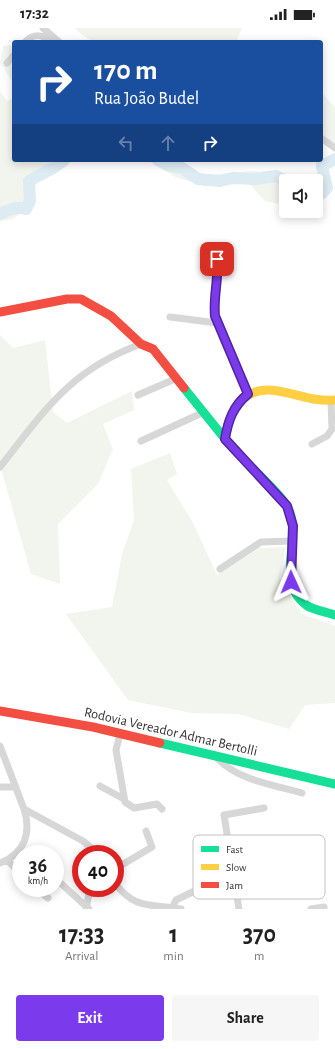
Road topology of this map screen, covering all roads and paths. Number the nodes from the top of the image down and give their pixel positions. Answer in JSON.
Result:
{"nodes":[{"id":1,"x":43,"y":28,"type":"edge"},
{"id":2,"x":27,"y":40,"type":"edge"},
{"id":3,"x":49,"y":40,"type":"edge"},
{"id":4,"x":57,"y":40,"type":"edge"},
{"id":5,"x":12,"y":57,"type":"edge"},
{"id":6,"x":7,"y":63,"type":"dead end"},
{"id":7,"x":323,"y":139,"type":"edge"},
{"id":8,"x":335,"y":148,"type":"edge"},
{"id":9,"x":215,"y":251,"type":"dead end"},
{"id":10,"x":0,"y":312,"type":"edge"},
{"id":11,"x":170,"y":317,"type":"dead end"},
{"id":12,"x":217,"y":323,"type":"junction"},
{"id":13,"x":141,"y":344,"type":"junction"},
{"id":14,"x":175,"y":379,"type":"junction"},
{"id":15,"x":248,"y":394,"type":"junction"},
{"id":16,"x":138,"y":395,"type":"dead end"},
{"id":17,"x":333,"y":401,"type":"edge"},
{"id":18,"x":202,"y":413,"type":"junction"},
{"id":19,"x":225,"y":439,"type":"junction"},
{"id":20,"x":141,"y":442,"type":"dead end"},
{"id":21,"x":312,"y":444,"type":"dead end"},
{"id":22,"x":0,"y":467,"type":"edge"},
{"id":23,"x":292,"y":541,"type":"junction"},
{"id":24,"x":220,"y":568,"type":"dead end"},
{"id":25,"x":335,"y":615,"type":"edge"},
{"id":26,"x":0,"y":711,"type":"edge"},
{"id":27,"x":120,"y":734,"type":"junction"},
{"id":28,"x":0,"y":746,"type":"edge"},
{"id":29,"x":214,"y":755,"type":"junction"},
{"id":30,"x":314,"y":779,"type":"junction"},
{"id":31,"x":335,"y":781,"type":"edge"},
{"id":32,"x":335,"y":784,"type":"edge"},
{"id":33,"x":100,"y":786,"type":"dead end"},
{"id":34,"x":0,"y":787,"type":"edge"},
{"id":35,"x":16,"y":787,"type":"junction"},
{"id":36,"x":302,"y":793,"type":"dead end"},
{"id":37,"x":124,"y":799,"type":"junction"},
{"id":38,"x":264,"y":808,"type":"dead end"},
{"id":39,"x":24,"y":809,"type":"junction"},
{"id":40,"x":162,"y":809,"type":"dead end"},
{"id":41,"x":146,"y":831,"type":"dead end"},
{"id":42,"x":227,"y":835,"type":"edge"},
{"id":43,"x":22,"y":845,"type":"edge"},
{"id":44,"x":87,"y":845,"type":"edge"},
{"id":45,"x":12,"y":854,"type":"edge"},
{"id":46,"x":1,"y":862,"type":"edge"},
{"id":47,"x":124,"y":864,"type":"edge"},
{"id":48,"x":12,"y":869,"type":"edge"},
{"id":49,"x":64,"y":887,"type":"edge"},
{"id":50,"x":193,"y":892,"type":"edge"},
{"id":51,"x":89,"y":897,"type":"edge"},
{"id":52,"x":124,"y":897,"type":"edge"},
{"id":53,"x":237,"y":899,"type":"edge"},
{"id":54,"x":324,"y":907,"type":"dead end"},
{"id":55,"x":172,"y":908,"type":"edge"},
{"id":56,"x":87,"y":909,"type":"edge"},
{"id":57,"x":181,"y":909,"type":"edge"},
{"id":58,"x":239,"y":909,"type":"edge"},
{"id":59,"x":311,"y":909,"type":"edge"}],
"edges":[{"from":1,"to":4,"type":"street"},
{"from":2,"to":3,"type":"street"},
{"from":5,"to":6,"type":"street"},
{"from":7,"to":8,"type":"street"},
{"from":9,"to":12,"type":"street"},
{"from":10,"to":13,"type":"main road"},
{"from":11,"to":12,"type":"street"},
{"from":12,"to":15,"type":"street"},
{"from":13,"to":14,"type":"main road"},
{"from":13,"to":22,"type":"street"},
{"from":14,"to":16,"type":"street"},
{"from":14,"to":18,"type":"main road"},
{"from":15,"to":17,"type":"main road"},
{"from":15,"to":19,"type":"main road"},
{"from":17,"to":21,"type":"street"},
{"from":18,"to":19,"type":"main road"},
{"from":18,"to":20,"type":"street"},
{"from":19,"to":23,"type":"main road"},
{"from":23,"to":24,"type":"street"},
{"from":23,"to":25,"type":"main road"},
{"from":26,"to":27,"type":"main road","name":"Rodovia Vereador Admar Bertolli"},
{"from":27,"to":29,"type":"main road","name":"Rodovia Vereador Admar Bertolli"},
{"from":27,"to":37,"type":"street"},
{"from":28,"to":35,"type":"street"},
{"from":29,"to":30,"type":"main road","name":"Rodovia Vereador Admar Bertolli"},
{"from":29,"to":36,"type":"street"},
{"from":30,"to":31,"type":"main road"},
{"from":30,"to":32,"type":"main road","name":"Rodovia Vereador Admar Bertolli"},
{"from":33,"to":37,"type":"street"},
{"from":34,"to":35,"type":"street"},
{"from":35,"to":39,"type":"street"},
{"from":37,"to":40,"type":"street"},
{"from":38,"to":42,"type":"street"},
{"from":39,"to":43,"type":"street"},
{"from":39,"to":44,"type":"street"},
{"from":41,"to":47,"type":"street"},
{"from":45,"to":46,"type":"street"},
{"from":46,"to":48,"type":"street"},
{"from":49,"to":56,"type":"street"},
{"from":50,"to":55,"type":"street"},
{"from":51,"to":56,"type":"street"},
{"from":52,"to":55,"type":"street"},
{"from":53,"to":58,"type":"street"},
{"from":54,"to":59,"type":"street"},
{"from":55,"to":57,"type":"street"}]}
